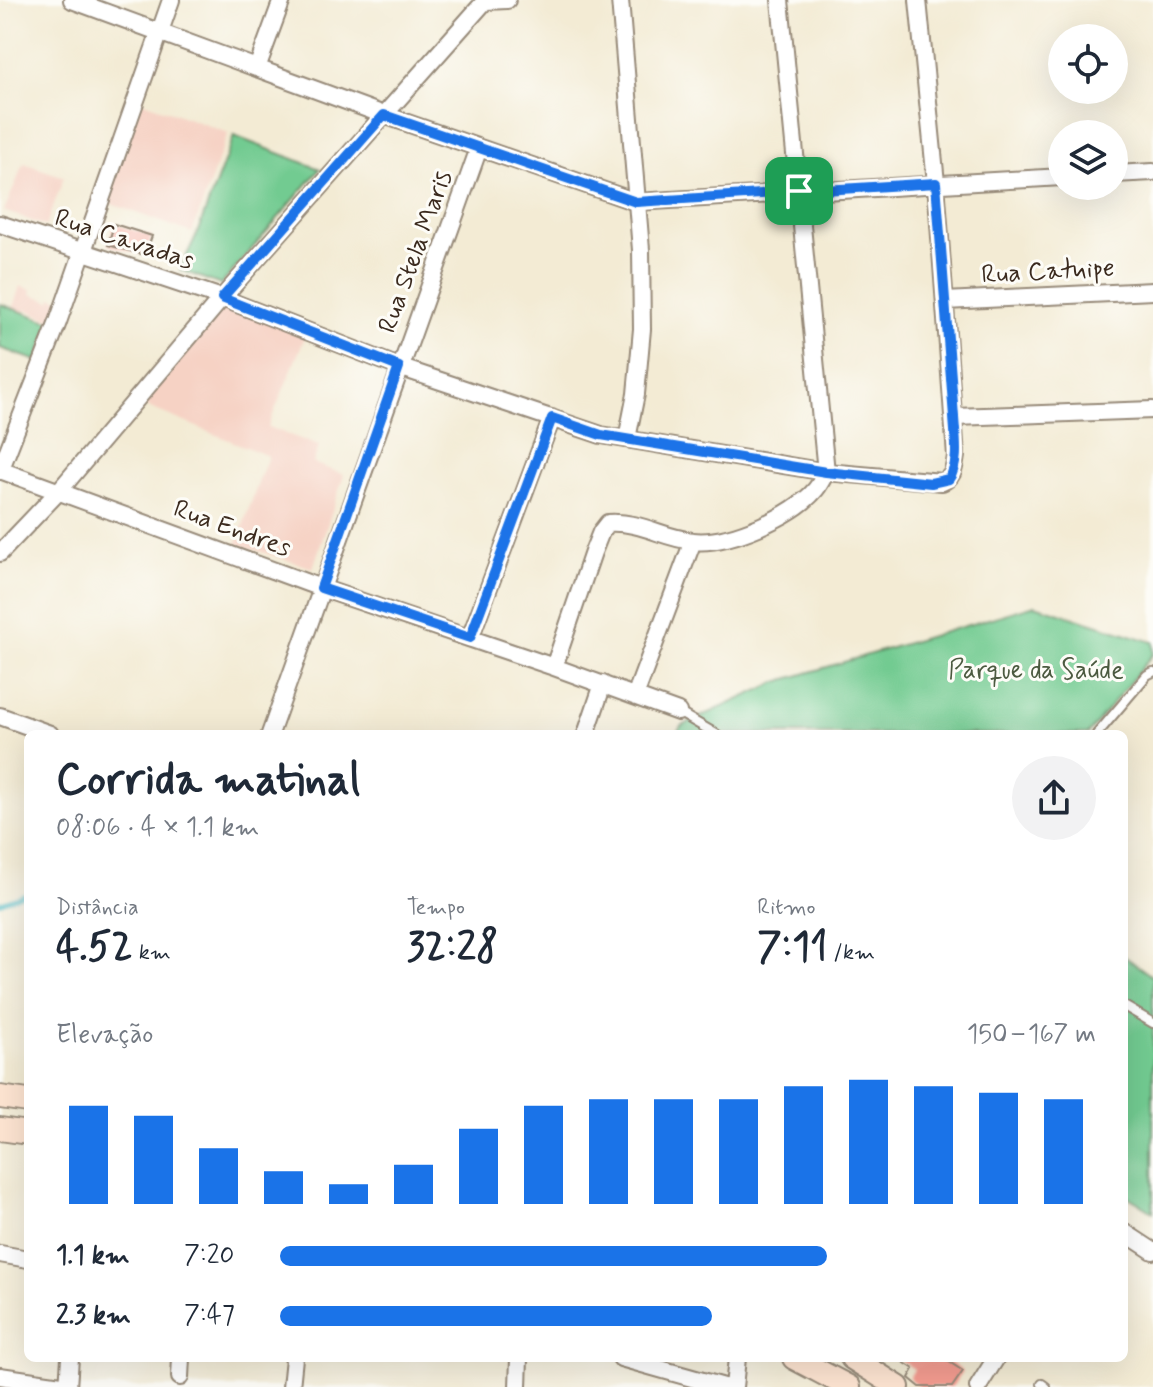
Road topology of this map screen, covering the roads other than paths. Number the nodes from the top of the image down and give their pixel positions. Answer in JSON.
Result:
{"nodes":[{"id":1,"x":72,"y":0,"type":"edge"},
{"id":2,"x":171,"y":0,"type":"edge"},
{"id":3,"x":282,"y":0,"type":"edge"},
{"id":4,"x":486,"y":0,"type":"edge"},
{"id":5,"x":507,"y":0,"type":"edge"},
{"id":6,"x":620,"y":0,"type":"edge"},
{"id":7,"x":780,"y":0,"type":"edge"},
{"id":8,"x":918,"y":0,"type":"edge"},
{"id":9,"x":159,"y":33,"type":"junction"},
{"id":10,"x":257,"y":68,"type":"junction"},
{"id":11,"x":384,"y":115,"type":"junction"},
{"id":12,"x":479,"y":148,"type":"junction"},
{"id":13,"x":1153,"y":172,"type":"edge"},
{"id":14,"x":1128,"y":173,"type":"edge"},
{"id":15,"x":1048,"y":178,"type":"edge"},
{"id":16,"x":936,"y":183,"type":"junction"},
{"id":17,"x":799,"y":191,"type":"junction"},
{"id":18,"x":636,"y":202,"type":"junction"},
{"id":19,"x":0,"y":224,"type":"edge"},
{"id":20,"x":82,"y":252,"type":"junction"},
{"id":21,"x":1153,"y":291,"type":"edge"},
{"id":22,"x":222,"y":298,"type":"junction"},
{"id":23,"x":945,"y":301,"type":"junction"},
{"id":24,"x":399,"y":367,"type":"junction"},
{"id":25,"x":1153,"y":410,"type":"edge"},
{"id":26,"x":954,"y":417,"type":"junction"},
{"id":27,"x":552,"y":418,"type":"junction"},
{"id":28,"x":627,"y":439,"type":"junction"},
{"id":29,"x":0,"y":470,"type":"edge"},
{"id":30,"x":826,"y":472,"type":"junction"},
{"id":31,"x":59,"y":491,"type":"junction"},
{"id":32,"x":693,"y":541,"type":"junction"},
{"id":33,"x":0,"y":553,"type":"edge"},
{"id":34,"x":321,"y":588,"type":"junction"},
{"id":35,"x":470,"y":638,"type":"junction"},
{"id":36,"x":554,"y":667,"type":"junction"},
{"id":37,"x":1153,"y":672,"type":"edge"},
{"id":38,"x":603,"y":684,"type":"junction"},
{"id":39,"x":635,"y":696,"type":"junction"},
{"id":40,"x":678,"y":712,"type":"joint"},
{"id":41,"x":0,"y":716,"type":"edge"},
{"id":42,"x":39,"y":730,"type":"edge"},
{"id":43,"x":271,"y":730,"type":"edge"},
{"id":44,"x":587,"y":730,"type":"edge"},
{"id":45,"x":709,"y":730,"type":"edge"},
{"id":46,"x":1100,"y":730,"type":"edge"},
{"id":47,"x":1128,"y":1008,"type":"edge"},
{"id":48,"x":1153,"y":1023,"type":"edge"},
{"id":49,"x":0,"y":1097,"type":"edge"},
{"id":50,"x":24,"y":1100,"type":"edge"},
{"id":51,"x":0,"y":1129,"type":"edge"},
{"id":52,"x":24,"y":1132,"type":"edge"},
{"id":53,"x":1128,"y":1235,"type":"edge"},
{"id":54,"x":1153,"y":1251,"type":"edge"},
{"id":55,"x":0,"y":1254,"type":"edge"},
{"id":56,"x":24,"y":1258,"type":"edge"},
{"id":57,"x":70,"y":1362,"type":"edge"},
{"id":58,"x":181,"y":1362,"type":"edge"},
{"id":59,"x":294,"y":1362,"type":"edge"},
{"id":60,"x":519,"y":1362,"type":"edge"},
{"id":61,"x":635,"y":1362,"type":"edge"},
{"id":62,"x":737,"y":1362,"type":"edge"},
{"id":63,"x":802,"y":1362,"type":"edge"},
{"id":64,"x":858,"y":1362,"type":"edge"},
{"id":65,"x":994,"y":1362,"type":"edge"},
{"id":66,"x":0,"y":1376,"type":"edge"},
{"id":67,"x":180,"y":1377,"type":"dead end"},
{"id":68,"x":68,"y":1386,"type":"edge"},
{"id":69,"x":291,"y":1387,"type":"edge"},
{"id":70,"x":518,"y":1387,"type":"edge"},
{"id":71,"x":724,"y":1387,"type":"edge"},
{"id":72,"x":734,"y":1387,"type":"edge"},
{"id":73,"x":849,"y":1387,"type":"edge"},
{"id":74,"x":898,"y":1387,"type":"edge"},
{"id":75,"x":978,"y":1387,"type":"edge"}],
"edges":[{"from":1,"to":9,"type":"street"},
{"from":2,"to":9,"type":"street"},
{"from":3,"to":10,"type":"street"},
{"from":4,"to":5,"type":"street"},
{"from":4,"to":11,"type":"street"},
{"from":6,"to":18,"type":"street"},
{"from":7,"to":17,"type":"street"},
{"from":8,"to":16,"type":"street"},
{"from":9,"to":10,"type":"street"},
{"from":9,"to":20,"type":"street"},
{"from":10,"to":11,"type":"street"},
{"from":11,"to":12,"type":"street"},
{"from":11,"to":22,"type":"street"},
{"from":12,"to":18,"type":"street"},
{"from":12,"to":24,"type":"street","name":"Rua Stela Maris"},
{"from":13,"to":14,"type":"street"},
{"from":15,"to":16,"type":"street"},
{"from":16,"to":17,"type":"street"},
{"from":16,"to":23,"type":"street"},
{"from":17,"to":18,"type":"street"},
{"from":17,"to":30,"type":"street"},
{"from":18,"to":28,"type":"street"},
{"from":19,"to":20,"type":"street","name":"Rua Cavadas"},
{"from":20,"to":22,"type":"street","name":"Rua Cavadas"},
{"from":20,"to":29,"type":"street"},
{"from":21,"to":23,"type":"street","name":"Rua Catuipe"},
{"from":22,"to":24,"type":"street","name":"Rua Cavadas"},
{"from":22,"to":31,"type":"street"},
{"from":23,"to":26,"type":"street"},
{"from":24,"to":27,"type":"street","name":"Rua Cavadas"},
{"from":24,"to":34,"type":"street","name":"Rua Stela Maris"},
{"from":25,"to":26,"type":"street"},
{"from":26,"to":30,"type":"street","name":"Rua Cavadas"},
{"from":27,"to":28,"type":"street","name":"Rua Cavadas"},
{"from":27,"to":35,"type":"street"},
{"from":28,"to":30,"type":"street","name":"Rua Cavadas"},
{"from":29,"to":31,"type":"street","name":"Rua Endres"},
{"from":30,"to":32,"type":"street"},
{"from":31,"to":33,"type":"street"},
{"from":31,"to":34,"type":"street","name":"Rua Endres"},
{"from":32,"to":36,"type":"street"},
{"from":32,"to":39,"type":"street"},
{"from":34,"to":35,"type":"street","name":"Rua Endres"},
{"from":34,"to":43,"type":"street","name":"Rua Stela Maris"},
{"from":35,"to":36,"type":"street","name":"Rua Endres"},
{"from":36,"to":38,"type":"street","name":"Rua Endres"},
{"from":37,"to":46,"type":"lane"},
{"from":38,"to":39,"type":"street","name":"Rua Endres"},
{"from":38,"to":44,"type":"street"},
{"from":39,"to":40,"type":"street","name":"Rua Endres"},
{"from":40,"to":45,"type":"lane","name":"Rua Endres"},
{"from":41,"to":42,"type":"street"},
{"from":47,"to":48,"type":"lane"},
{"from":49,"to":50,"type":"main road"},
{"from":51,"to":52,"type":"main road"},
{"from":53,"to":54,"type":"street"},
{"from":55,"to":56,"type":"street"},
{"from":57,"to":68,"type":"street"},
{"from":58,"to":67,"type":"street"},
{"from":59,"to":69,"type":"street"},
{"from":60,"to":70,"type":"street"},
{"from":61,"to":71,"type":"street"},
{"from":62,"to":72,"type":"street"},
{"from":63,"to":73,"type":"main road"},
{"from":64,"to":74,"type":"main road"},
{"from":65,"to":75,"type":"street"},
{"from":66,"to":68,"type":"street"}]}
